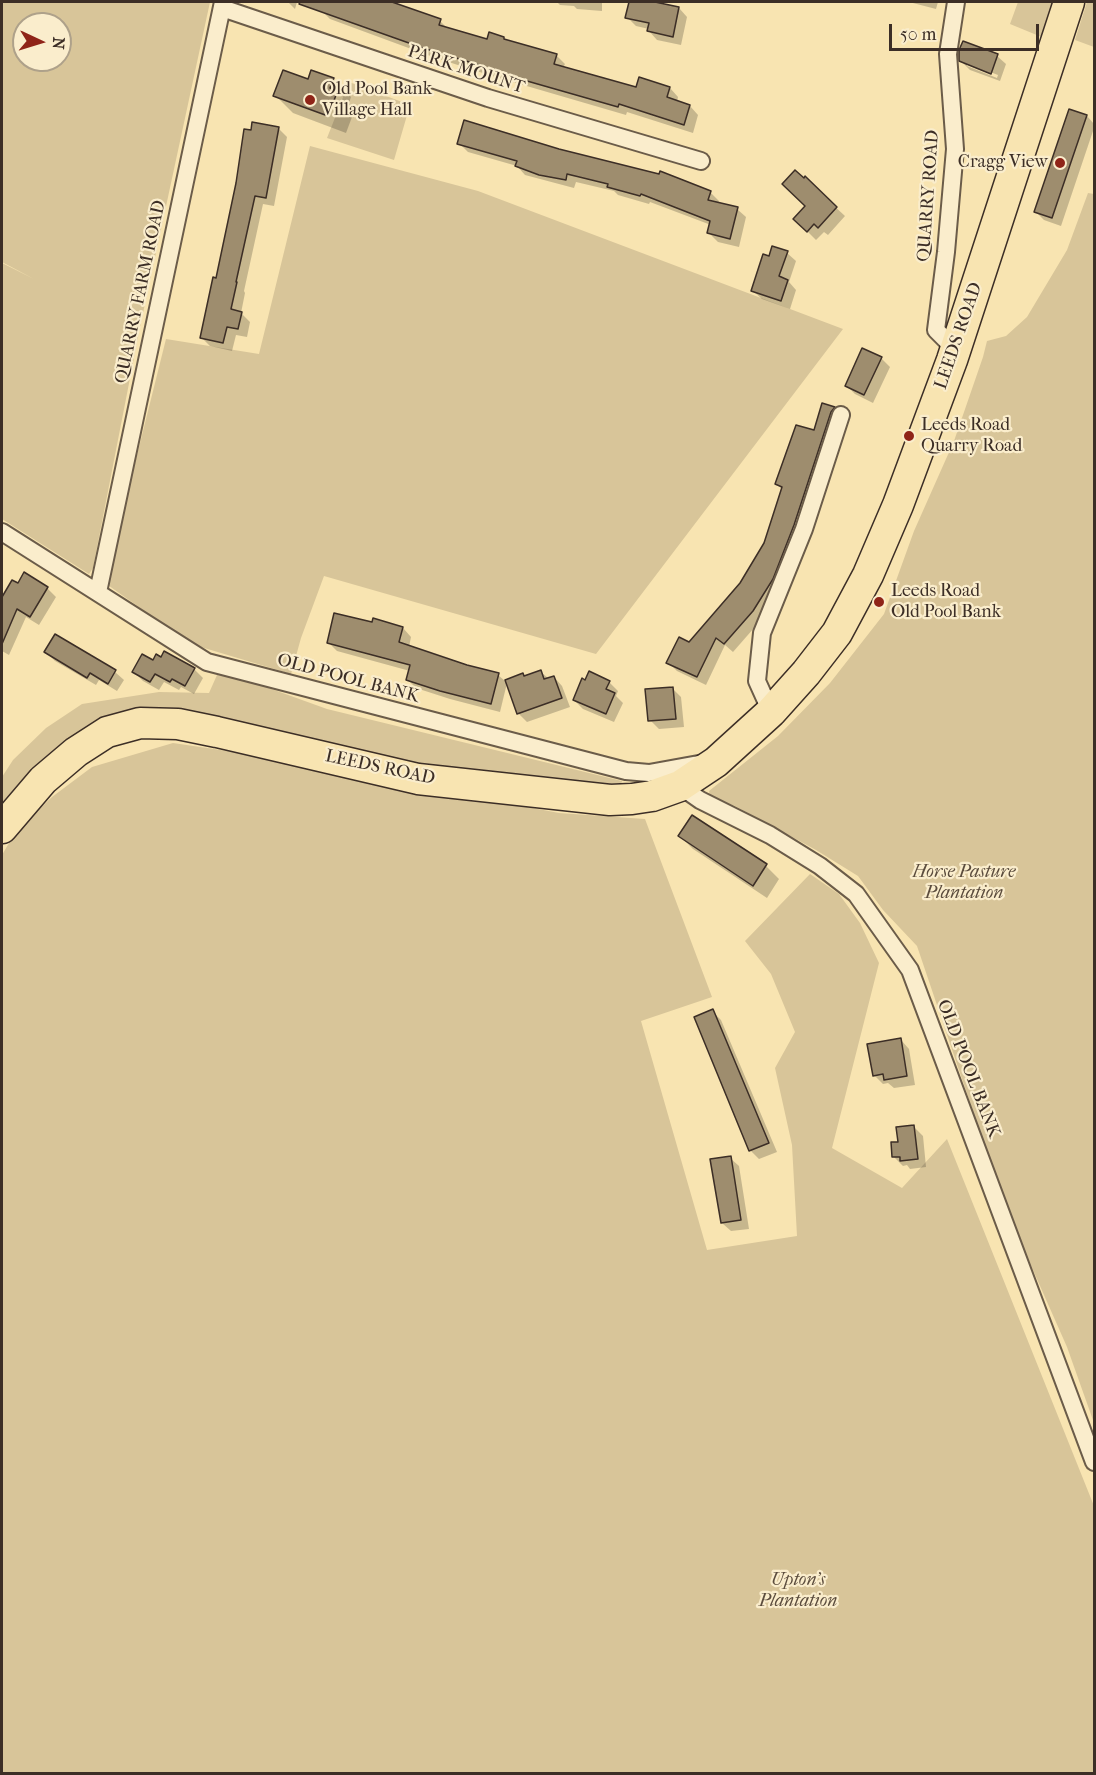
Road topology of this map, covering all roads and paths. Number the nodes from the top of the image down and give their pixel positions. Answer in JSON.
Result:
{"nodes":[{"id":1,"x":956,"y":2,"type":"edge"},
{"id":2,"x":1069,"y":2,"type":"edge"},
{"id":3,"x":223,"y":5,"type":"edge"},
{"id":4,"x":701,"y":161,"type":"dead end"},
{"id":5,"x":955,"y":349,"type":"junction"},
{"id":6,"x":842,"y":415,"type":"dead end"},
{"id":7,"x":2,"y":532,"type":"edge"},
{"id":8,"x":98,"y":592,"type":"junction"},
{"id":9,"x":771,"y":712,"type":"junction"},
{"id":10,"x":716,"y":762,"type":"junction"},
{"id":11,"x":680,"y":786,"type":"junction"},
{"id":12,"x":2,"y":828,"type":"edge"},
{"id":13,"x":1095,"y":1462,"type":"edge"}],
"edges":[{"from":1,"to":5,"type":"street","name":"QUARRY ROAD"},
{"from":2,"to":5,"type":"highway","name":"LEEDS ROAD"},
{"from":3,"to":4,"type":"street","name":"PARK MOUNT"},
{"from":3,"to":8,"type":"street","name":"QUARRY FARM ROAD"},
{"from":5,"to":9,"type":"highway","name":"LEEDS ROAD"},
{"from":6,"to":9,"type":"street"},
{"from":7,"to":8,"type":"street","name":"OLD POOL BANK"},
{"from":8,"to":10,"type":"street","name":"OLD POOL BANK"},
{"from":9,"to":10,"type":"highway","name":"LEEDS ROAD"},
{"from":10,"to":11,"type":"highway","name":"LEEDS ROAD"},
{"from":11,"to":12,"type":"highway","name":"LEEDS ROAD"},
{"from":11,"to":13,"type":"street","name":"OLD POOL BANK"}]}
